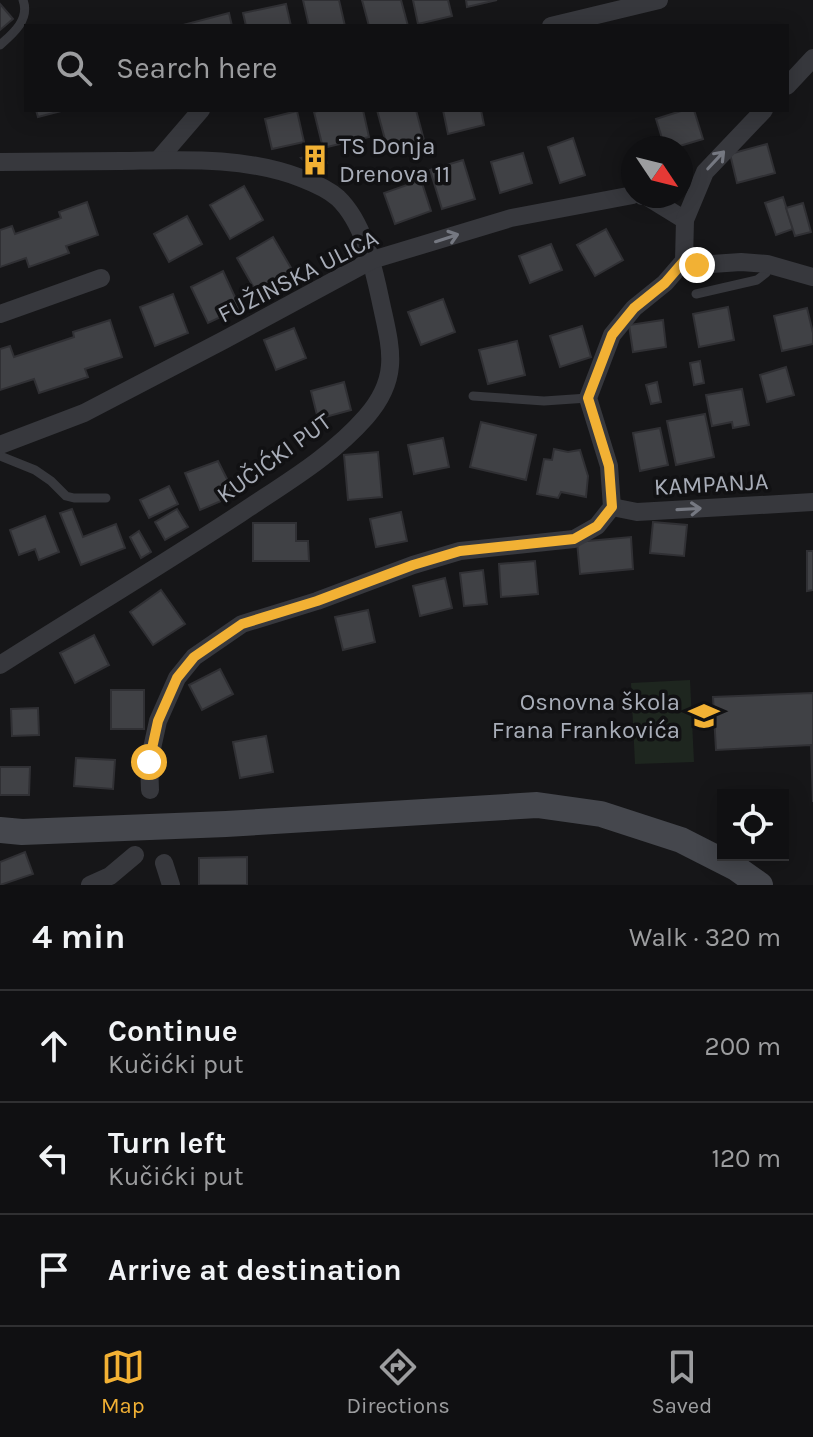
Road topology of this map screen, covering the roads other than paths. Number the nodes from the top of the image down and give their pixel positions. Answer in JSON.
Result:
{"nodes":[{"id":1,"x":23,"y":0,"type":"edge"},
{"id":2,"x":659,"y":0,"type":"edge"},
{"id":3,"x":559,"y":24,"type":"edge"},
{"id":4,"x":0,"y":45,"type":"edge"},
{"id":5,"x":813,"y":58,"type":"edge"},
{"id":6,"x":789,"y":84,"type":"edge"},
{"id":7,"x":199,"y":112,"type":"edge"},
{"id":8,"x":762,"y":112,"type":"edge"},
{"id":9,"x":158,"y":160,"type":"junction"},
{"id":10,"x":0,"y":162,"type":"edge"},
{"id":11,"x":621,"y":197,"type":"edge"},
{"id":12,"x":666,"y":208,"type":"edge"},
{"id":13,"x":685,"y":220,"type":"junction"},
{"id":14,"x":372,"y":260,"type":"junction"},
{"id":15,"x":684,"y":261,"type":"junction"},
{"id":16,"x":767,"y":264,"type":"junction"},
{"id":17,"x":813,"y":277,"type":"edge"},
{"id":18,"x":101,"y":278,"type":"dead end"},
{"id":19,"x":696,"y":294,"type":"dead end"},
{"id":20,"x":0,"y":314,"type":"edge"},
{"id":21,"x":473,"y":396,"type":"dead end"},
{"id":22,"x":588,"y":398,"type":"junction"},
{"id":23,"x":0,"y":445,"type":"edge"},
{"id":24,"x":0,"y":456,"type":"edge"},
{"id":25,"x":106,"y":498,"type":"dead end"},
{"id":26,"x":813,"y":502,"type":"edge"},
{"id":27,"x":612,"y":507,"type":"junction"},
{"id":28,"x":0,"y":665,"type":"edge"},
{"id":29,"x":150,"y":790,"type":"dead end"},
{"id":30,"x":0,"y":830,"type":"edge"},
{"id":31,"x":135,"y":855,"type":"dead end"},
{"id":32,"x":164,"y":863,"type":"dead end"},
{"id":33,"x":90,"y":885,"type":"edge"},
{"id":34,"x":171,"y":885,"type":"edge"},
{"id":35,"x":760,"y":885,"type":"edge"}],
"edges":[{"from":1,"to":4,"type":"lane"},
{"from":2,"to":3,"type":"street"},
{"from":5,"to":6,"type":"street"},
{"from":7,"to":9,"type":"street"},
{"from":13,"to":8,"type":"street","one_way":true},
{"from":9,"to":10,"type":"street","name":"KUČIĆKI PUT"},
{"from":9,"to":14,"type":"street","name":"KUČIĆKI PUT"},
{"from":14,"to":11,"type":"street","name":"FUŽINSKA ULICA","one_way":true},
{"from":12,"to":13,"type":"street"},
{"from":13,"to":15,"type":"street"},
{"from":14,"to":23,"type":"street","name":"FUŽINSKA ULICA"},
{"from":14,"to":28,"type":"street","name":"KUČIĆKI PUT"},
{"from":15,"to":16,"type":"street"},
{"from":15,"to":22,"type":"street"},
{"from":16,"to":17,"type":"street"},
{"from":16,"to":19,"type":"lane"},
{"from":18,"to":20,"type":"street"},
{"from":21,"to":22,"type":"lane"},
{"from":22,"to":27,"type":"street"},
{"from":24,"to":25,"type":"lane"},
{"from":27,"to":26,"type":"street","name":"KAMPANJA","one_way":true},
{"from":27,"to":29,"type":"street"},
{"from":30,"to":35,"type":"street"},
{"from":31,"to":33,"type":"street"},
{"from":32,"to":34,"type":"street"}]}
